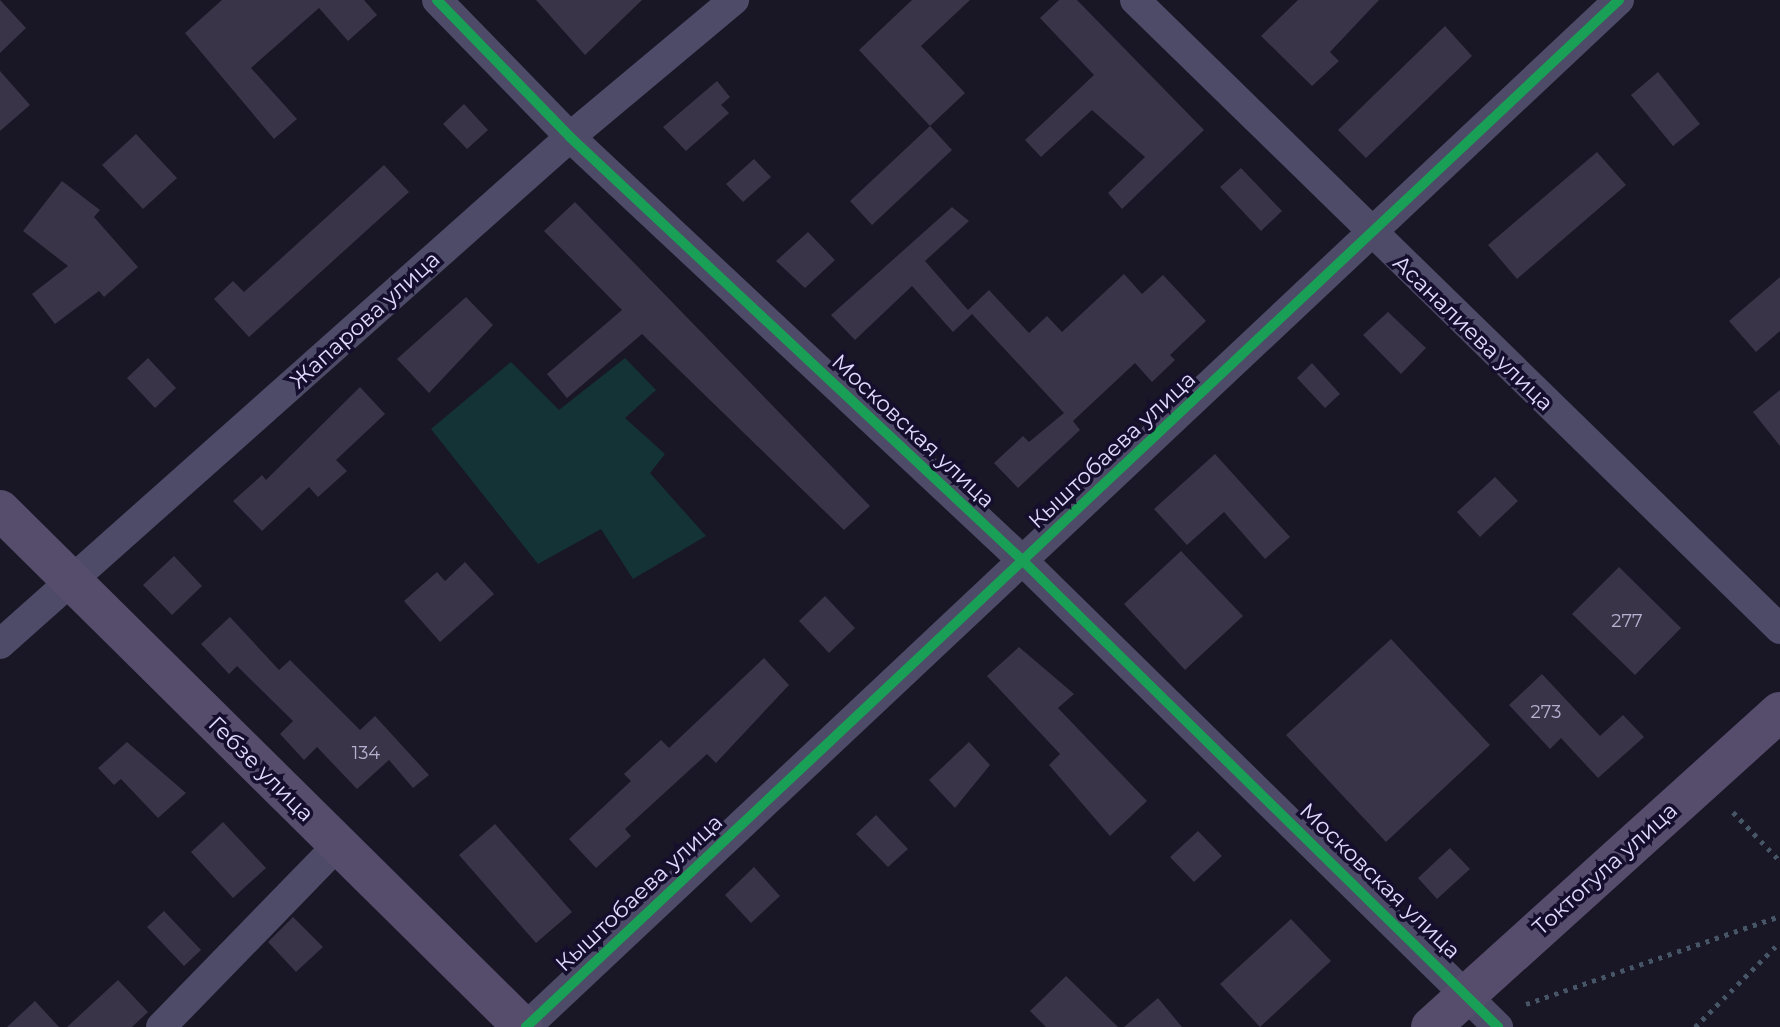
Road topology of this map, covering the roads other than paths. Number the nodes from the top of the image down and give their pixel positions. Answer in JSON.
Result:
{"nodes":[{"id":1,"x":437,"y":0,"type":"edge"},
{"id":2,"x":734,"y":0,"type":"edge"},
{"id":3,"x":1135,"y":0,"type":"edge"},
{"id":4,"x":1619,"y":0,"type":"edge"},
{"id":5,"x":570,"y":137,"type":"junction"},
{"id":6,"x":1372,"y":236,"type":"junction"},
{"id":7,"x":0,"y":510,"type":"edge"},
{"id":8,"x":1022,"y":560,"type":"junction"},
{"id":9,"x":71,"y":582,"type":"junction"},
{"id":10,"x":1780,"y":629,"type":"edge"},
{"id":11,"x":0,"y":644,"type":"edge"},
{"id":12,"x":1780,"y":712,"type":"edge"},
{"id":13,"x":338,"y":845,"type":"junction"},
{"id":14,"x":1467,"y":993,"type":"junction"},
{"id":15,"x":161,"y":1027,"type":"edge"},
{"id":16,"x":524,"y":1027,"type":"edge"},
{"id":17,"x":1431,"y":1027,"type":"edge"},
{"id":18,"x":1498,"y":1027,"type":"edge"}],
"edges":[{"from":1,"to":5,"type":"street","name":"Московская улица"},
{"from":2,"to":5,"type":"street","name":"Жапарова улица"},
{"from":3,"to":6,"type":"street","name":"Асаналиева улица"},
{"from":4,"to":6,"type":"street","name":"Кыштобаева улица"},
{"from":5,"to":8,"type":"street","name":"Московская улица"},
{"from":5,"to":9,"type":"street","name":"Жапарова улица"},
{"from":6,"to":8,"type":"street","name":"Кыштобаева улица"},
{"from":6,"to":10,"type":"street","name":"Асаналиева улица"},
{"from":7,"to":9,"type":"main road","name":"Гебзе улица"},
{"from":8,"to":14,"type":"street","name":"Московская улица"},
{"from":8,"to":16,"type":"street","name":"Кыштобаева улица"},
{"from":9,"to":11,"type":"street","name":"Жапарова улица"},
{"from":9,"to":13,"type":"main road","name":"Гебзе улица"},
{"from":12,"to":14,"type":"main road","name":"Токтогула улица"},
{"from":13,"to":15,"type":"street"},
{"from":13,"to":16,"type":"main road","name":"Гебзе улица"},
{"from":14,"to":17,"type":"main road","name":"Токтогула улица"},
{"from":14,"to":18,"type":"street","name":"Московская улица"}]}
